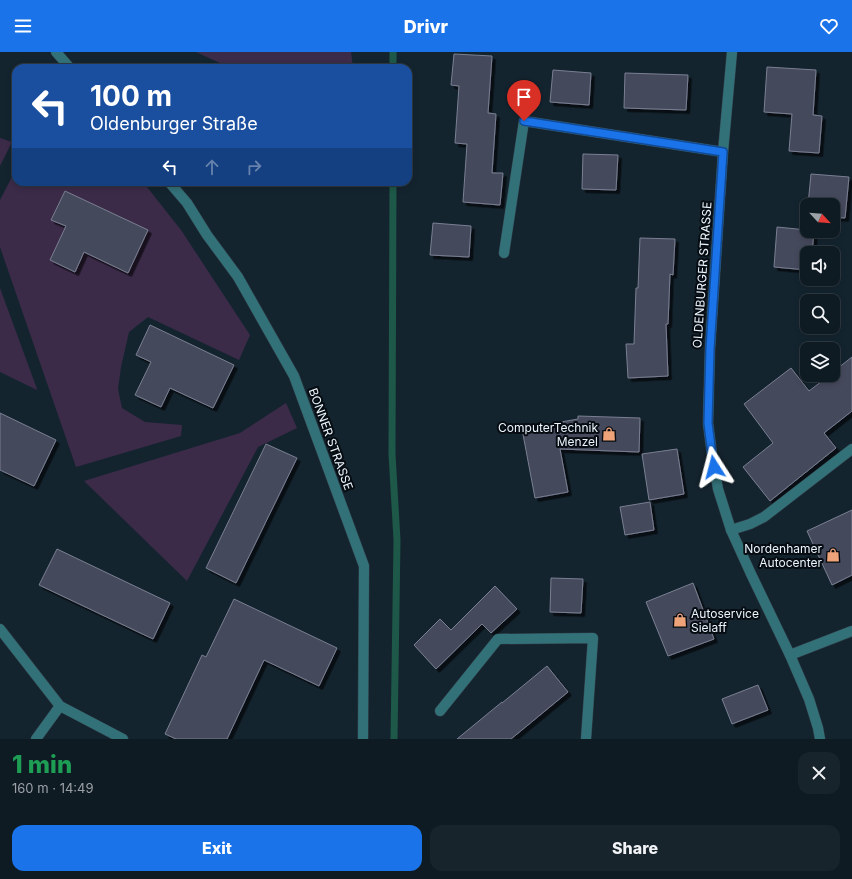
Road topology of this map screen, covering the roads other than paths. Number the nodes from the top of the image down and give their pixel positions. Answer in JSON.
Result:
{"nodes":[{"id":1,"x":56,"y":52,"type":"edge"},
{"id":2,"x":732,"y":52,"type":"edge"},
{"id":3,"x":66,"y":64,"type":"edge"},
{"id":4,"x":723,"y":152,"type":"junction"},
{"id":5,"x":172,"y":186,"type":"edge"},
{"id":6,"x":504,"y":253,"type":"dead end"},
{"id":7,"x":852,"y":449,"type":"edge"},
{"id":8,"x":731,"y":530,"type":"junction"},
{"id":9,"x":0,"y":629,"type":"edge"},
{"id":10,"x":852,"y":631,"type":"edge"},
{"id":11,"x":790,"y":655,"type":"junction"},
{"id":12,"x":60,"y":706,"type":"junction"},
{"id":13,"x":440,"y":711,"type":"dead end"},
{"id":14,"x":36,"y":739,"type":"edge"},
{"id":15,"x":124,"y":739,"type":"edge"},
{"id":16,"x":363,"y":739,"type":"edge"},
{"id":17,"x":586,"y":739,"type":"edge"},
{"id":18,"x":820,"y":739,"type":"edge"}],
"edges":[{"from":1,"to":3,"type":"street"},
{"from":2,"to":4,"type":"street","name":"OLDENBURGER STRASSE"},
{"from":4,"to":6,"type":"street"},
{"from":4,"to":8,"type":"street","name":"OLDENBURGER STRASSE"},
{"from":5,"to":16,"type":"street","name":"BONNER STRASSE"},
{"from":7,"to":8,"type":"street"},
{"from":8,"to":11,"type":"street","name":"OLDENBURGER STRASSE"},
{"from":9,"to":12,"type":"street"},
{"from":10,"to":11,"type":"street"},
{"from":11,"to":18,"type":"street","name":"OLDENBURGER STRASSE"},
{"from":12,"to":14,"type":"street"},
{"from":12,"to":15,"type":"street"},
{"from":13,"to":17,"type":"street"}]}
